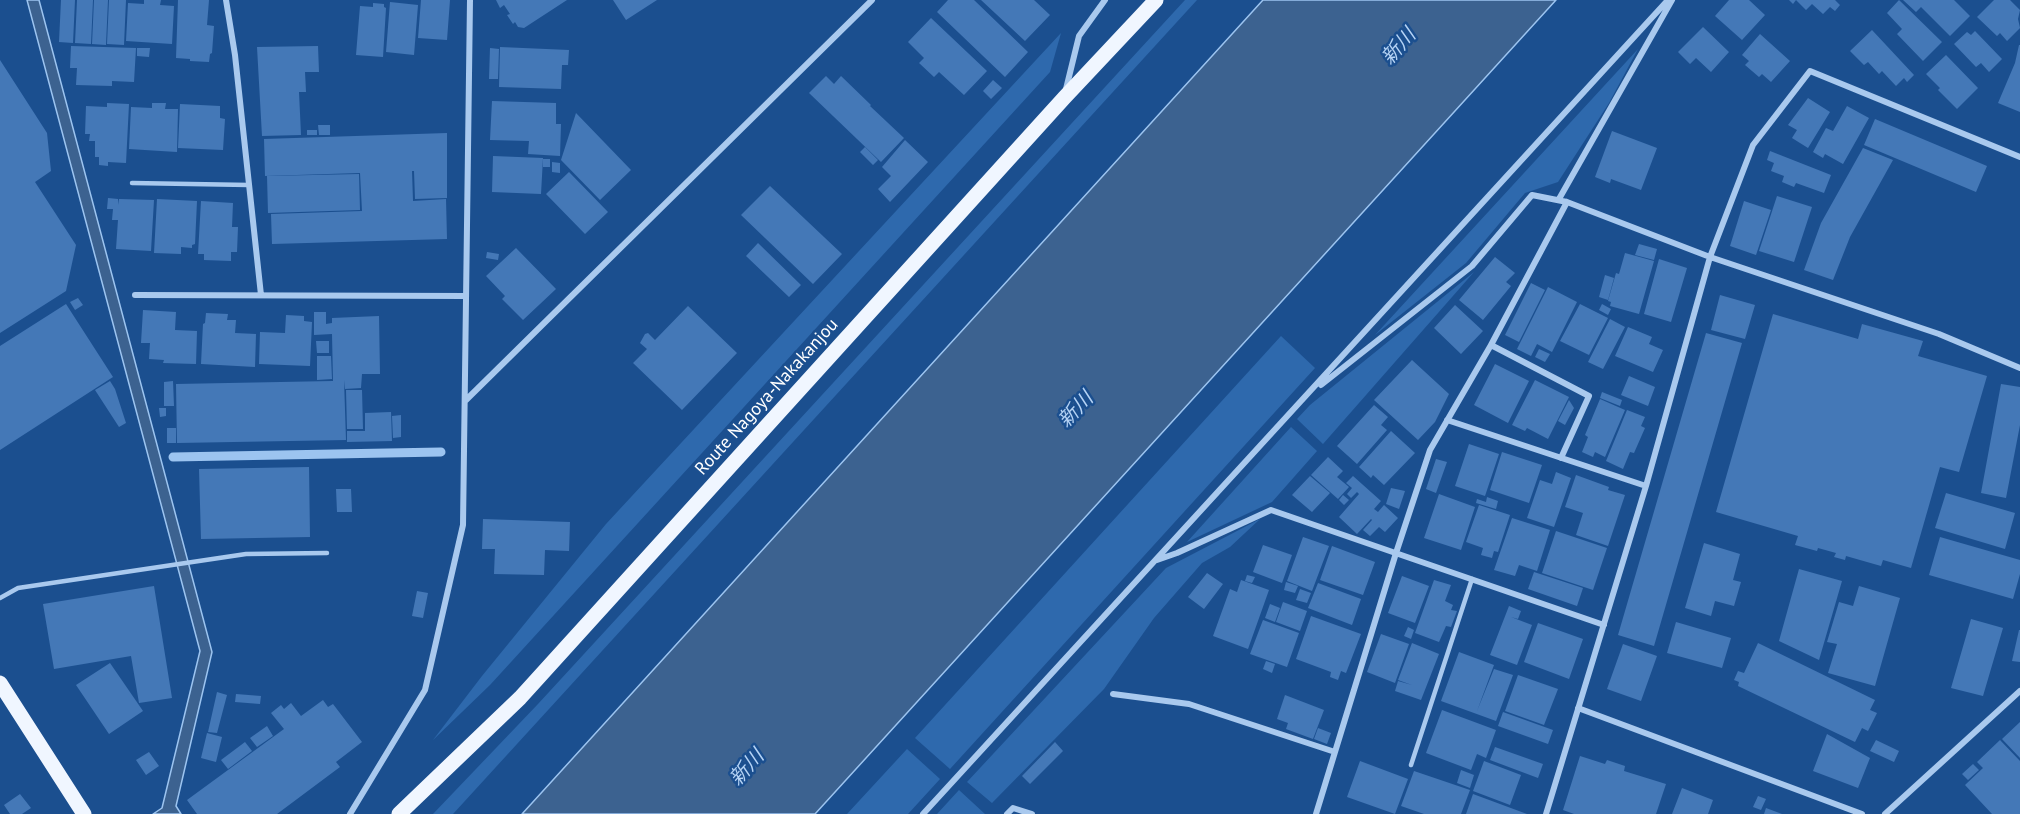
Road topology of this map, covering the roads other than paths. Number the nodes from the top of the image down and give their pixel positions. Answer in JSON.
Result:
{"nodes":[{"id":1,"x":226,"y":0,"type":"edge"},
{"id":2,"x":470,"y":0,"type":"edge"},
{"id":3,"x":872,"y":0,"type":"edge"},
{"id":4,"x":1105,"y":0,"type":"edge"},
{"id":5,"x":1156,"y":0,"type":"edge"},
{"id":6,"x":1670,"y":0,"type":"edge"},
{"id":7,"x":1064,"y":98,"type":"junction"},
{"id":8,"x":2020,"y":157,"type":"edge"},
{"id":9,"x":132,"y":183,"type":"dead end"},
{"id":10,"x":249,"y":185,"type":"junction"},
{"id":11,"x":1559,"y":199,"type":"junction"},
{"id":12,"x":1567,"y":202,"type":"junction"},
{"id":13,"x":1710,"y":256,"type":"junction"},
{"id":14,"x":135,"y":295,"type":"dead end"},
{"id":15,"x":261,"y":295,"type":"junction"},
{"id":16,"x":466,"y":296,"type":"junction"},
{"id":17,"x":1491,"y":345,"type":"junction"},
{"id":18,"x":2020,"y":368,"type":"edge"},
{"id":19,"x":1306,"y":397,"type":"junction"},
{"id":20,"x":465,"y":401,"type":"junction"},
{"id":21,"x":1447,"y":420,"type":"junction"},
{"id":22,"x":1561,"y":458,"type":"junction"},
{"id":23,"x":1646,"y":486,"type":"junction"},
{"id":24,"x":327,"y":553,"type":"dead end"},
{"id":25,"x":1396,"y":553,"type":"junction"},
{"id":26,"x":1155,"y":561,"type":"junction"},
{"id":27,"x":1472,"y":579,"type":"junction"},
{"id":28,"x":0,"y":598,"type":"edge"},
{"id":29,"x":1604,"y":625,"type":"junction"},
{"id":30,"x":0,"y":683,"type":"edge"},
{"id":31,"x":2020,"y":691,"type":"edge"},
{"id":32,"x":1113,"y":694,"type":"dead end"},
{"id":33,"x":1578,"y":708,"type":"junction"},
{"id":34,"x":1335,"y":752,"type":"junction"},
{"id":35,"x":1411,"y":765,"type":"dead end"},
{"id":36,"x":84,"y":814,"type":"edge"},
{"id":37,"x":350,"y":814,"type":"edge"},
{"id":38,"x":399,"y":814,"type":"edge"},
{"id":39,"x":922,"y":814,"type":"edge"},
{"id":40,"x":1007,"y":814,"type":"edge"},
{"id":41,"x":1032,"y":814,"type":"edge"},
{"id":42,"x":1316,"y":814,"type":"edge"},
{"id":43,"x":1546,"y":814,"type":"edge"},
{"id":44,"x":1862,"y":814,"type":"edge"},
{"id":45,"x":1885,"y":814,"type":"edge"}],
"edges":[{"from":1,"to":10,"type":"street"},
{"from":2,"to":16,"type":"street"},
{"from":3,"to":20,"type":"street"},
{"from":4,"to":7,"type":"street"},
{"from":5,"to":7,"type":"main road","name":"Route Nagoya-Nakakanjou"},
{"from":6,"to":11,"type":"street"},
{"from":6,"to":19,"type":"street"},
{"from":7,"to":38,"type":"main road","name":"Route Nagoya-Nakakanjou"},
{"from":8,"to":13,"type":"street"},
{"from":9,"to":10,"type":"lane"},
{"from":10,"to":15,"type":"street"},
{"from":11,"to":12,"type":"street"},
{"from":11,"to":19,"type":"street"},
{"from":12,"to":13,"type":"street"},
{"from":12,"to":17,"type":"street"},
{"from":13,"to":18,"type":"street"},
{"from":13,"to":23,"type":"street"},
{"from":14,"to":15,"type":"street"},
{"from":15,"to":16,"type":"street"},
{"from":16,"to":20,"type":"street"},
{"from":17,"to":21,"type":"street"},
{"from":17,"to":22,"type":"street"},
{"from":19,"to":26,"type":"street"},
{"from":20,"to":37,"type":"street"},
{"from":21,"to":22,"type":"street"},
{"from":21,"to":25,"type":"street"},
{"from":22,"to":23,"type":"street"},
{"from":23,"to":29,"type":"street"},
{"from":24,"to":28,"type":"lane"},
{"from":25,"to":26,"type":"street"},
{"from":25,"to":27,"type":"street"},
{"from":25,"to":34,"type":"street"},
{"from":26,"to":39,"type":"street"},
{"from":27,"to":29,"type":"street"},
{"from":27,"to":35,"type":"lane"},
{"from":29,"to":33,"type":"street"},
{"from":30,"to":36,"type":"main road"},
{"from":31,"to":45,"type":"street"},
{"from":32,"to":34,"type":"street"},
{"from":33,"to":43,"type":"street"},
{"from":33,"to":44,"type":"street"},
{"from":34,"to":42,"type":"street"},
{"from":40,"to":41,"type":"street"}]}
